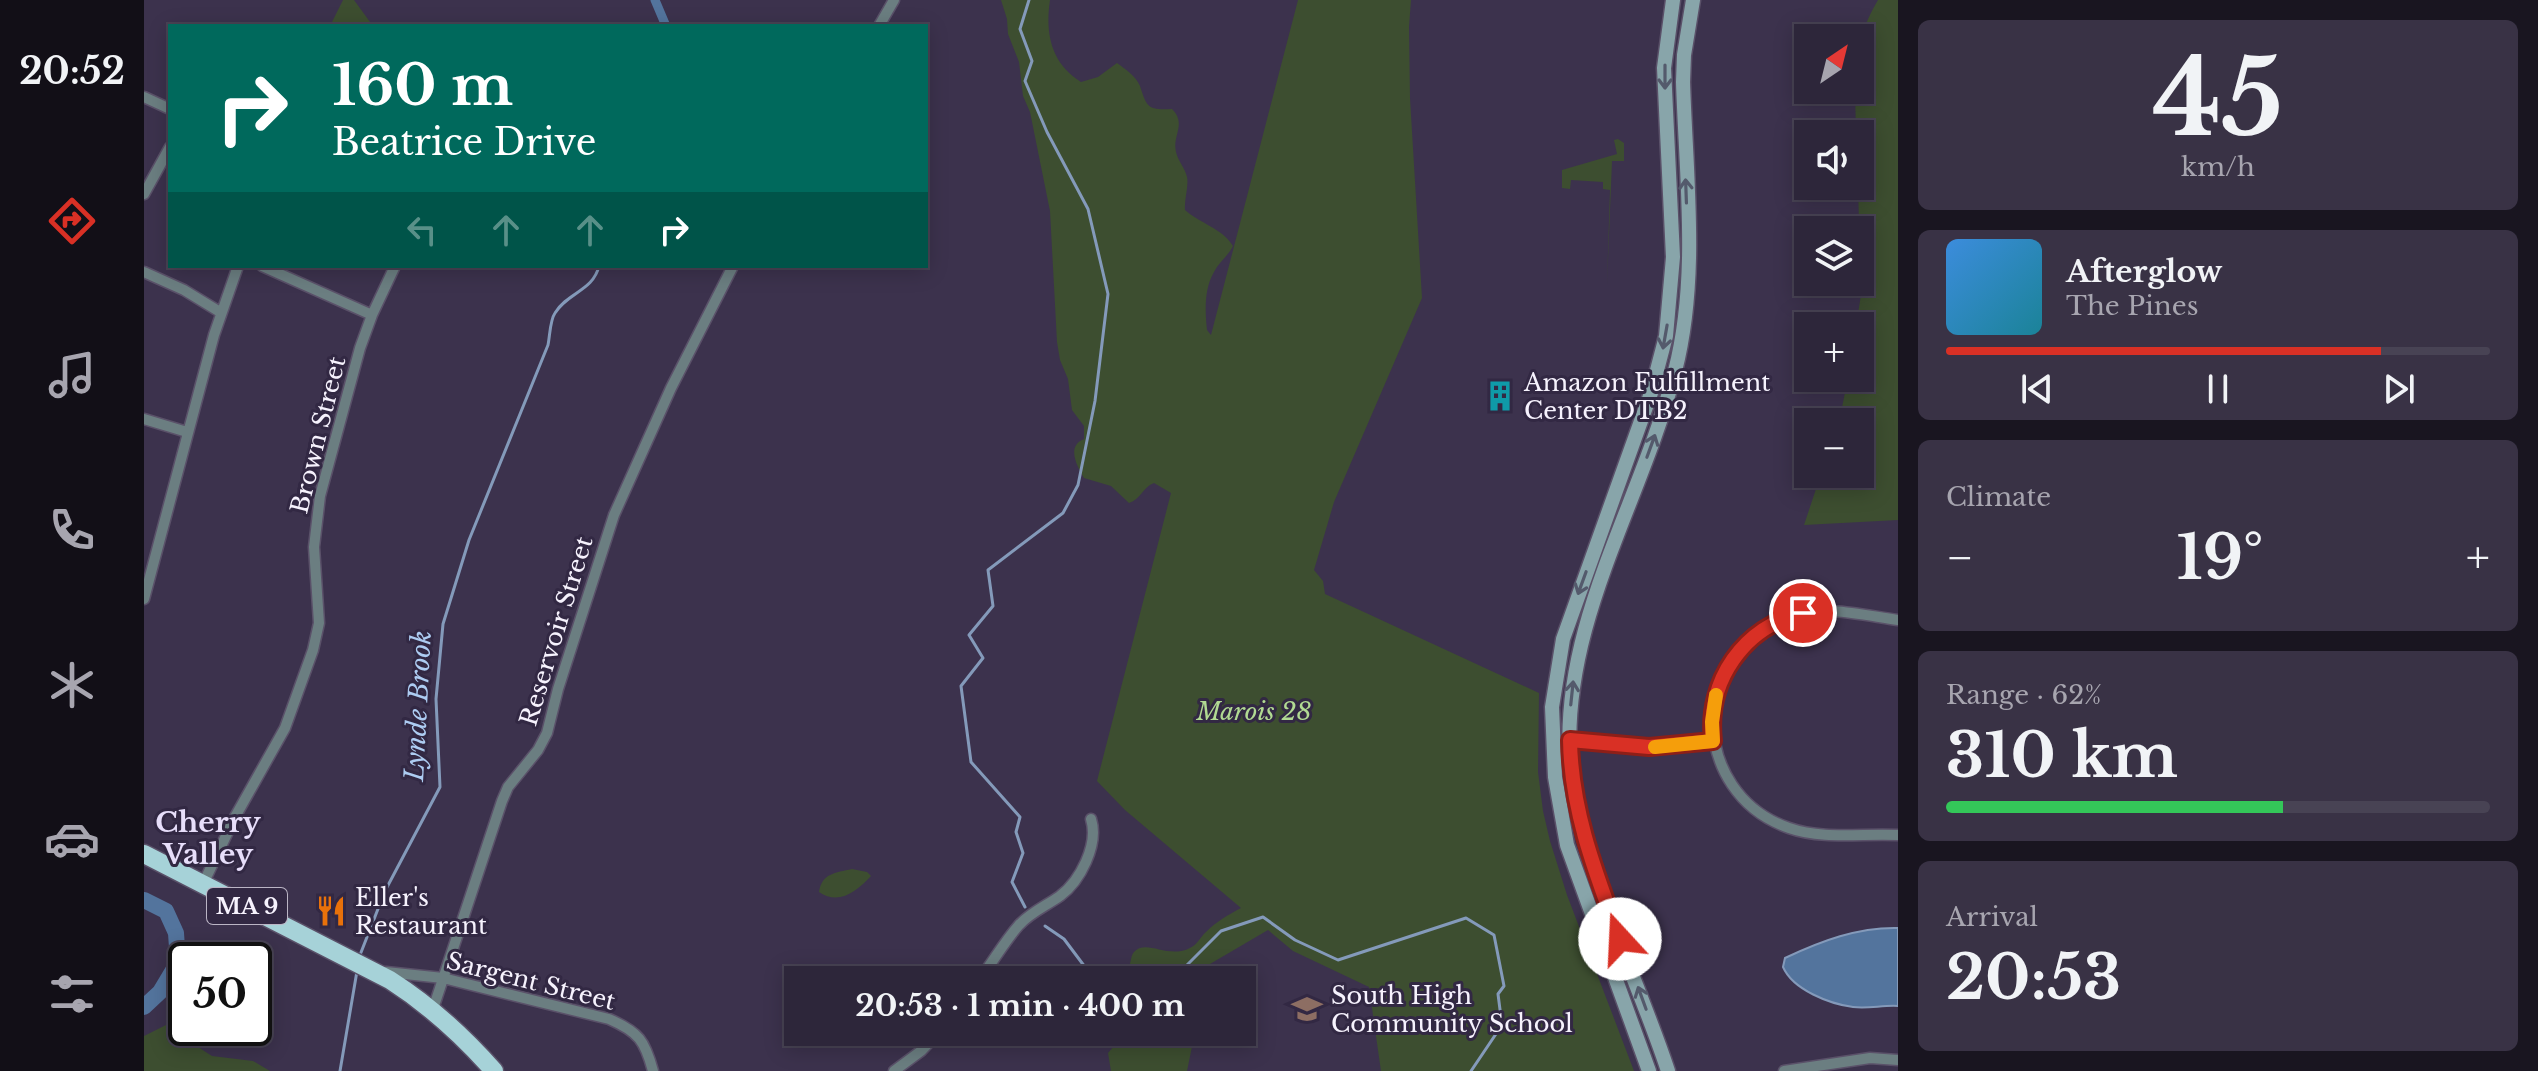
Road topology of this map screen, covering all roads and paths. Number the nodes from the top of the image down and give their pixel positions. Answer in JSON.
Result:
{"nodes":[{"id":1,"x":894,"y":0,"type":"edge"},
{"id":2,"x":1673,"y":0,"type":"edge"},
{"id":3,"x":1693,"y":0,"type":"edge"},
{"id":4,"x":880,"y":24,"type":"edge"},
{"id":5,"x":144,"y":97,"type":"edge"},
{"id":6,"x":168,"y":108,"type":"edge"},
{"id":7,"x":168,"y":151,"type":"edge"},
{"id":8,"x":144,"y":194,"type":"edge"},
{"id":9,"x":237,"y":268,"type":"edge"},
{"id":10,"x":266,"y":268,"type":"edge"},
{"id":11,"x":394,"y":268,"type":"edge"},
{"id":12,"x":732,"y":268,"type":"edge"},
{"id":13,"x":144,"y":272,"type":"edge"},
{"id":14,"x":220,"y":312,"type":"junction"},
{"id":15,"x":372,"y":315,"type":"junction"},
{"id":16,"x":144,"y":419,"type":"edge"},
{"id":17,"x":187,"y":432,"type":"junction"},
{"id":18,"x":144,"y":599,"type":"edge"},
{"id":19,"x":1898,"y":620,"type":"edge"},
{"id":20,"x":1552,"y":739,"type":"junction"},
{"id":21,"x":1570,"y":740,"type":"junction"},
{"id":22,"x":1713,"y":741,"type":"junction"},
{"id":23,"x":1091,"y":819,"type":"dead end"},
{"id":24,"x":1898,"y":835,"type":"edge"},
{"id":25,"x":144,"y":854,"type":"edge"},
{"id":26,"x":203,"y":884,"type":"junction"},
{"id":27,"x":362,"y":965,"type":"junction"},
{"id":28,"x":989,"y":966,"type":"edge"},
{"id":29,"x":443,"y":978,"type":"junction"},
{"id":30,"x":432,"y":1012,"type":"junction"},
{"id":31,"x":926,"y":1046,"type":"edge"},
{"id":32,"x":1880,"y":1058,"type":"junction"},
{"id":33,"x":1898,"y":1060,"type":"edge"},
{"id":34,"x":494,"y":1071,"type":"edge"},
{"id":35,"x":653,"y":1071,"type":"edge"},
{"id":36,"x":894,"y":1071,"type":"edge"},
{"id":37,"x":1649,"y":1071,"type":"edge"},
{"id":38,"x":1668,"y":1071,"type":"edge"},
{"id":39,"x":1784,"y":1071,"type":"edge"},
{"id":40,"x":1879,"y":1071,"type":"edge"}],
"edges":[{"from":1,"to":4,"type":"street"},
{"from":2,"to":20,"type":"main road","one_way":true},
{"from":21,"to":3,"type":"main road","one_way":true},
{"from":5,"to":6,"type":"street"},
{"from":7,"to":8,"type":"street"},
{"from":9,"to":14,"type":"street"},
{"from":10,"to":15,"type":"street"},
{"from":11,"to":15,"type":"street","name":"Brown Street"},
{"from":12,"to":29,"type":"street","name":"Reservoir Street"},
{"from":13,"to":14,"type":"street"},
{"from":14,"to":17,"type":"street"},
{"from":15,"to":26,"type":"street","name":"Brown Street"},
{"from":16,"to":17,"type":"street"},
{"from":17,"to":18,"type":"street"},
{"from":19,"to":22,"type":"street"},
{"from":20,"to":21,"type":"street"},
{"from":20,"to":37,"type":"main road"},
{"from":21,"to":22,"type":"street"},
{"from":38,"to":21,"type":"main road","one_way":true},
{"from":22,"to":24,"type":"street"},
{"from":23,"to":28,"type":"street"},
{"from":25,"to":26,"type":"highway","number":"MA 9"},
{"from":26,"to":27,"type":"highway","number":"MA 9"},
{"from":27,"to":29,"type":"street","name":"Sargent Street"},
{"from":27,"to":30,"type":"highway","number":"MA 9"},
{"from":29,"to":30,"type":"street","name":"Reservoir Street"},
{"from":29,"to":35,"type":"street","name":"Sargent Street"},
{"from":30,"to":34,"type":"highway","number":"MA 9"},
{"from":31,"to":36,"type":"street"},
{"from":32,"to":33,"type":"street"},
{"from":32,"to":39,"type":"street"},
{"from":32,"to":40,"type":"street"}]}
